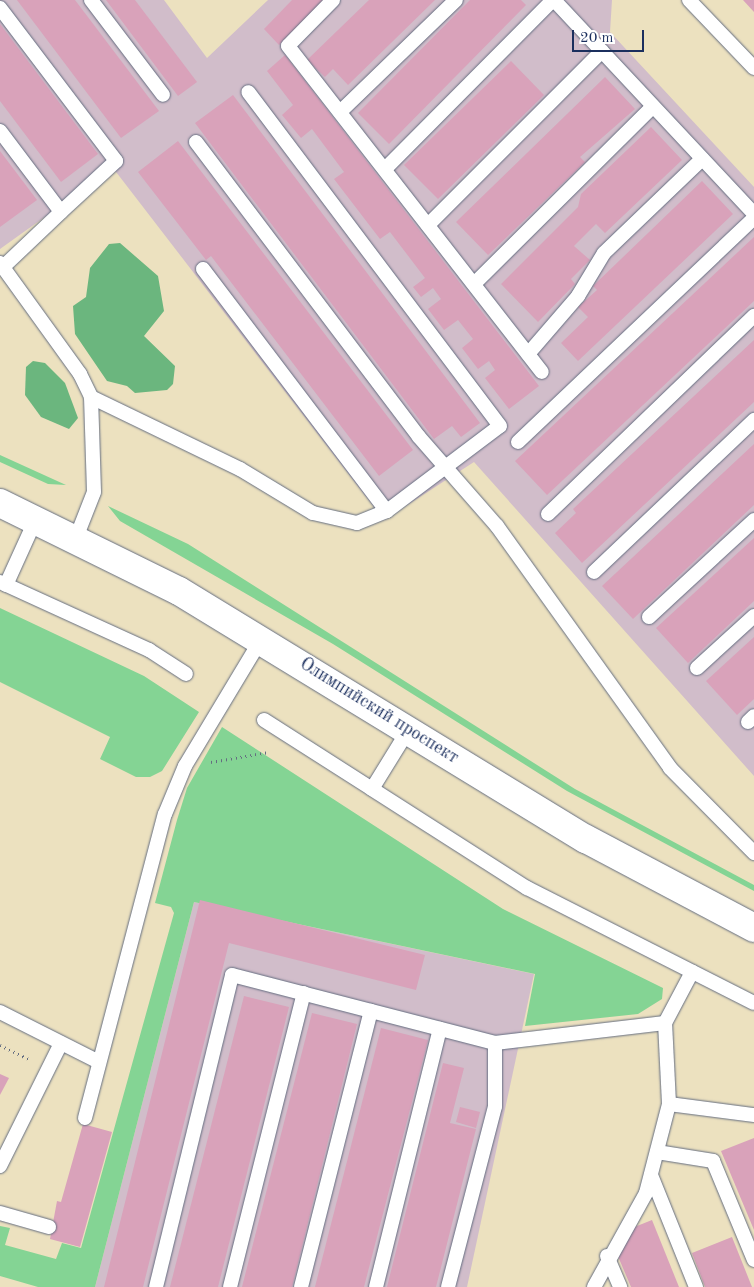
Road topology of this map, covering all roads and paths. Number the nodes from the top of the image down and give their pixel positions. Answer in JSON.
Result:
{"nodes":[{"id":1,"x":91,"y":0,"type":"edge"},
{"id":2,"x":334,"y":0,"type":"edge"},
{"id":3,"x":456,"y":0,"type":"edge"},
{"id":4,"x":554,"y":0,"type":"edge"},
{"id":5,"x":689,"y":0,"type":"edge"},
{"id":6,"x":0,"y":8,"type":"edge"},
{"id":7,"x":602,"y":51,"type":"junction"},
{"id":8,"x":754,"y":68,"type":"edge"},
{"id":9,"x":248,"y":92,"type":"dead end"},
{"id":10,"x":163,"y":95,"type":"dead end"},
{"id":11,"x":653,"y":106,"type":"junction"},
{"id":12,"x":340,"y":112,"type":"junction"},
{"id":13,"x":0,"y":131,"type":"edge"},
{"id":14,"x":196,"y":142,"type":"dead end"},
{"id":15,"x":702,"y":158,"type":"junction"},
{"id":16,"x":385,"y":169,"type":"junction"},
{"id":17,"x":61,"y":212,"type":"junction"},
{"id":18,"x":754,"y":214,"type":"edge"},
{"id":19,"x":754,"y":218,"type":"edge"},
{"id":20,"x":428,"y":225,"type":"junction"},
{"id":21,"x":2,"y":264,"type":"edge"},
{"id":22,"x":204,"y":269,"type":"dead end"},
{"id":23,"x":474,"y":284,"type":"junction"},
{"id":24,"x":754,"y":316,"type":"edge"},
{"id":25,"x":528,"y":354,"type":"junction"},
{"id":26,"x":542,"y":372,"type":"dead end"},
{"id":27,"x":90,"y":397,"type":"junction"},
{"id":28,"x":754,"y":420,"type":"edge"},
{"id":29,"x":518,"y":442,"type":"dead end"},
{"id":30,"x":447,"y":470,"type":"junction"},
{"id":31,"x":0,"y":503,"type":"edge"},
{"id":32,"x":387,"y":510,"type":"junction"},
{"id":33,"x":548,"y":514,"type":"dead end"},
{"id":34,"x":36,"y":519,"type":"junction"},
{"id":35,"x":754,"y":520,"type":"edge"},
{"id":36,"x":76,"y":538,"type":"junction"},
{"id":37,"x":594,"y":572,"type":"dead end"},
{"id":38,"x":3,"y":583,"type":"edge"},
{"id":39,"x":649,"y":616,"type":"dead end"},
{"id":40,"x":754,"y":616,"type":"edge"},
{"id":41,"x":262,"y":638,"type":"junction"},
{"id":42,"x":698,"y":668,"type":"dead end"},
{"id":43,"x":186,"y":674,"type":"dead end"},
{"id":44,"x":264,"y":720,"type":"dead end"},
{"id":45,"x":409,"y":729,"type":"junction"},
{"id":46,"x":269,"y":752,"type":"dead end"},
{"id":47,"x":185,"y":766,"type":"junction"},
{"id":48,"x":372,"y":789,"type":"junction"},
{"id":49,"x":754,"y":853,"type":"edge"},
{"id":50,"x":754,"y":928,"type":"edge"},
{"id":51,"x":692,"y":972,"type":"junction"},
{"id":52,"x":304,"y":993,"type":"junction"},
{"id":53,"x":754,"y":1003,"type":"edge"},
{"id":54,"x":371,"y":1011,"type":"junction"},
{"id":55,"x":0,"y":1012,"type":"edge"},
{"id":56,"x":665,"y":1023,"type":"junction"},
{"id":57,"x":440,"y":1028,"type":"junction"},
{"id":58,"x":61,"y":1043,"type":"junction"},
{"id":59,"x":494,"y":1043,"type":"junction"},
{"id":60,"x":0,"y":1045,"type":"edge"},
{"id":61,"x":100,"y":1062,"type":"junction"},
{"id":62,"x":48,"y":1068,"type":"junction"},
{"id":63,"x":670,"y":1104,"type":"junction"},
{"id":64,"x":754,"y":1115,"type":"edge"},
{"id":65,"x":85,"y":1118,"type":"dead end"},
{"id":66,"x":657,"y":1152,"type":"junction"},
{"id":67,"x":0,"y":1166,"type":"edge"},
{"id":68,"x":651,"y":1174,"type":"junction"},
{"id":69,"x":0,"y":1213,"type":"edge"},
{"id":70,"x":48,"y":1227,"type":"dead end"},
{"id":71,"x":607,"y":1256,"type":"junction"},
{"id":72,"x":754,"y":1260,"type":"edge"},
{"id":73,"x":156,"y":1287,"type":"edge"},
{"id":74,"x":230,"y":1287,"type":"edge"},
{"id":75,"x":301,"y":1287,"type":"edge"},
{"id":76,"x":376,"y":1287,"type":"edge"},
{"id":77,"x":448,"y":1287,"type":"edge"},
{"id":78,"x":594,"y":1287,"type":"edge"},
{"id":79,"x":620,"y":1287,"type":"edge"},
{"id":80,"x":696,"y":1287,"type":"edge"}],
"edges":[{"from":1,"to":10,"type":"lane"},
{"from":2,"to":12,"type":"lane"},
{"from":3,"to":12,"type":"lane"},
{"from":4,"to":7,"type":"lane"},
{"from":4,"to":16,"type":"lane"},
{"from":5,"to":8,"type":"lane"},
{"from":6,"to":17,"type":"lane"},
{"from":7,"to":11,"type":"lane"},
{"from":7,"to":20,"type":"lane"},
{"from":9,"to":30,"type":"lane"},
{"from":11,"to":15,"type":"lane"},
{"from":11,"to":23,"type":"lane"},
{"from":12,"to":16,"type":"lane"},
{"from":13,"to":17,"type":"lane"},
{"from":14,"to":30,"type":"lane"},
{"from":15,"to":18,"type":"lane"},
{"from":15,"to":25,"type":"lane"},
{"from":16,"to":20,"type":"lane"},
{"from":17,"to":21,"type":"lane"},
{"from":19,"to":29,"type":"lane"},
{"from":20,"to":23,"type":"lane"},
{"from":21,"to":27,"type":"lane"},
{"from":22,"to":32,"type":"lane"},
{"from":23,"to":25,"type":"lane"},
{"from":24,"to":33,"type":"lane"},
{"from":25,"to":26,"type":"lane"},
{"from":27,"to":32,"type":"lane"},
{"from":27,"to":36,"type":"lane"},
{"from":28,"to":37,"type":"lane"},
{"from":30,"to":32,"type":"lane"},
{"from":30,"to":49,"type":"lane"},
{"from":31,"to":34,"type":"street","name":"Олимпийский проспект"},
{"from":34,"to":36,"type":"street","name":"Олимпийский проспект"},
{"from":34,"to":38,"type":"lane"},
{"from":35,"to":39,"type":"lane"},
{"from":36,"to":41,"type":"street","name":"Олимпийский проспект"},
{"from":38,"to":43,"type":"lane"},
{"from":40,"to":42,"type":"lane"},
{"from":41,"to":45,"type":"street","name":"Олимпийский проспект"},
{"from":41,"to":47,"type":"lane"},
{"from":44,"to":48,"type":"lane"},
{"from":45,"to":48,"type":"lane"},
{"from":45,"to":50,"type":"street","name":"Олимпийский проспект"},
{"from":46,"to":47,"type":"path"},
{"from":47,"to":61,"type":"lane"},
{"from":48,"to":51,"type":"lane"},
{"from":51,"to":53,"type":"lane"},
{"from":51,"to":56,"type":"lane"},
{"from":52,"to":54,"type":"lane"},
{"from":52,"to":73,"type":"lane"},
{"from":52,"to":74,"type":"lane"},
{"from":54,"to":57,"type":"lane"},
{"from":54,"to":75,"type":"lane"},
{"from":55,"to":58,"type":"lane"},
{"from":56,"to":59,"type":"lane"},
{"from":56,"to":63,"type":"lane"},
{"from":57,"to":59,"type":"lane"},
{"from":57,"to":76,"type":"lane"},
{"from":58,"to":61,"type":"lane"},
{"from":58,"to":62,"type":"lane"},
{"from":59,"to":77,"type":"lane"},
{"from":60,"to":62,"type":"path"},
{"from":61,"to":65,"type":"lane"},
{"from":62,"to":67,"type":"lane"},
{"from":63,"to":64,"type":"lane"},
{"from":63,"to":66,"type":"lane"},
{"from":66,"to":68,"type":"lane"},
{"from":66,"to":72,"type":"lane"},
{"from":68,"to":71,"type":"lane"},
{"from":68,"to":80,"type":"lane"},
{"from":69,"to":70,"type":"lane"},
{"from":71,"to":78,"type":"lane"},
{"from":71,"to":79,"type":"lane"}]}
